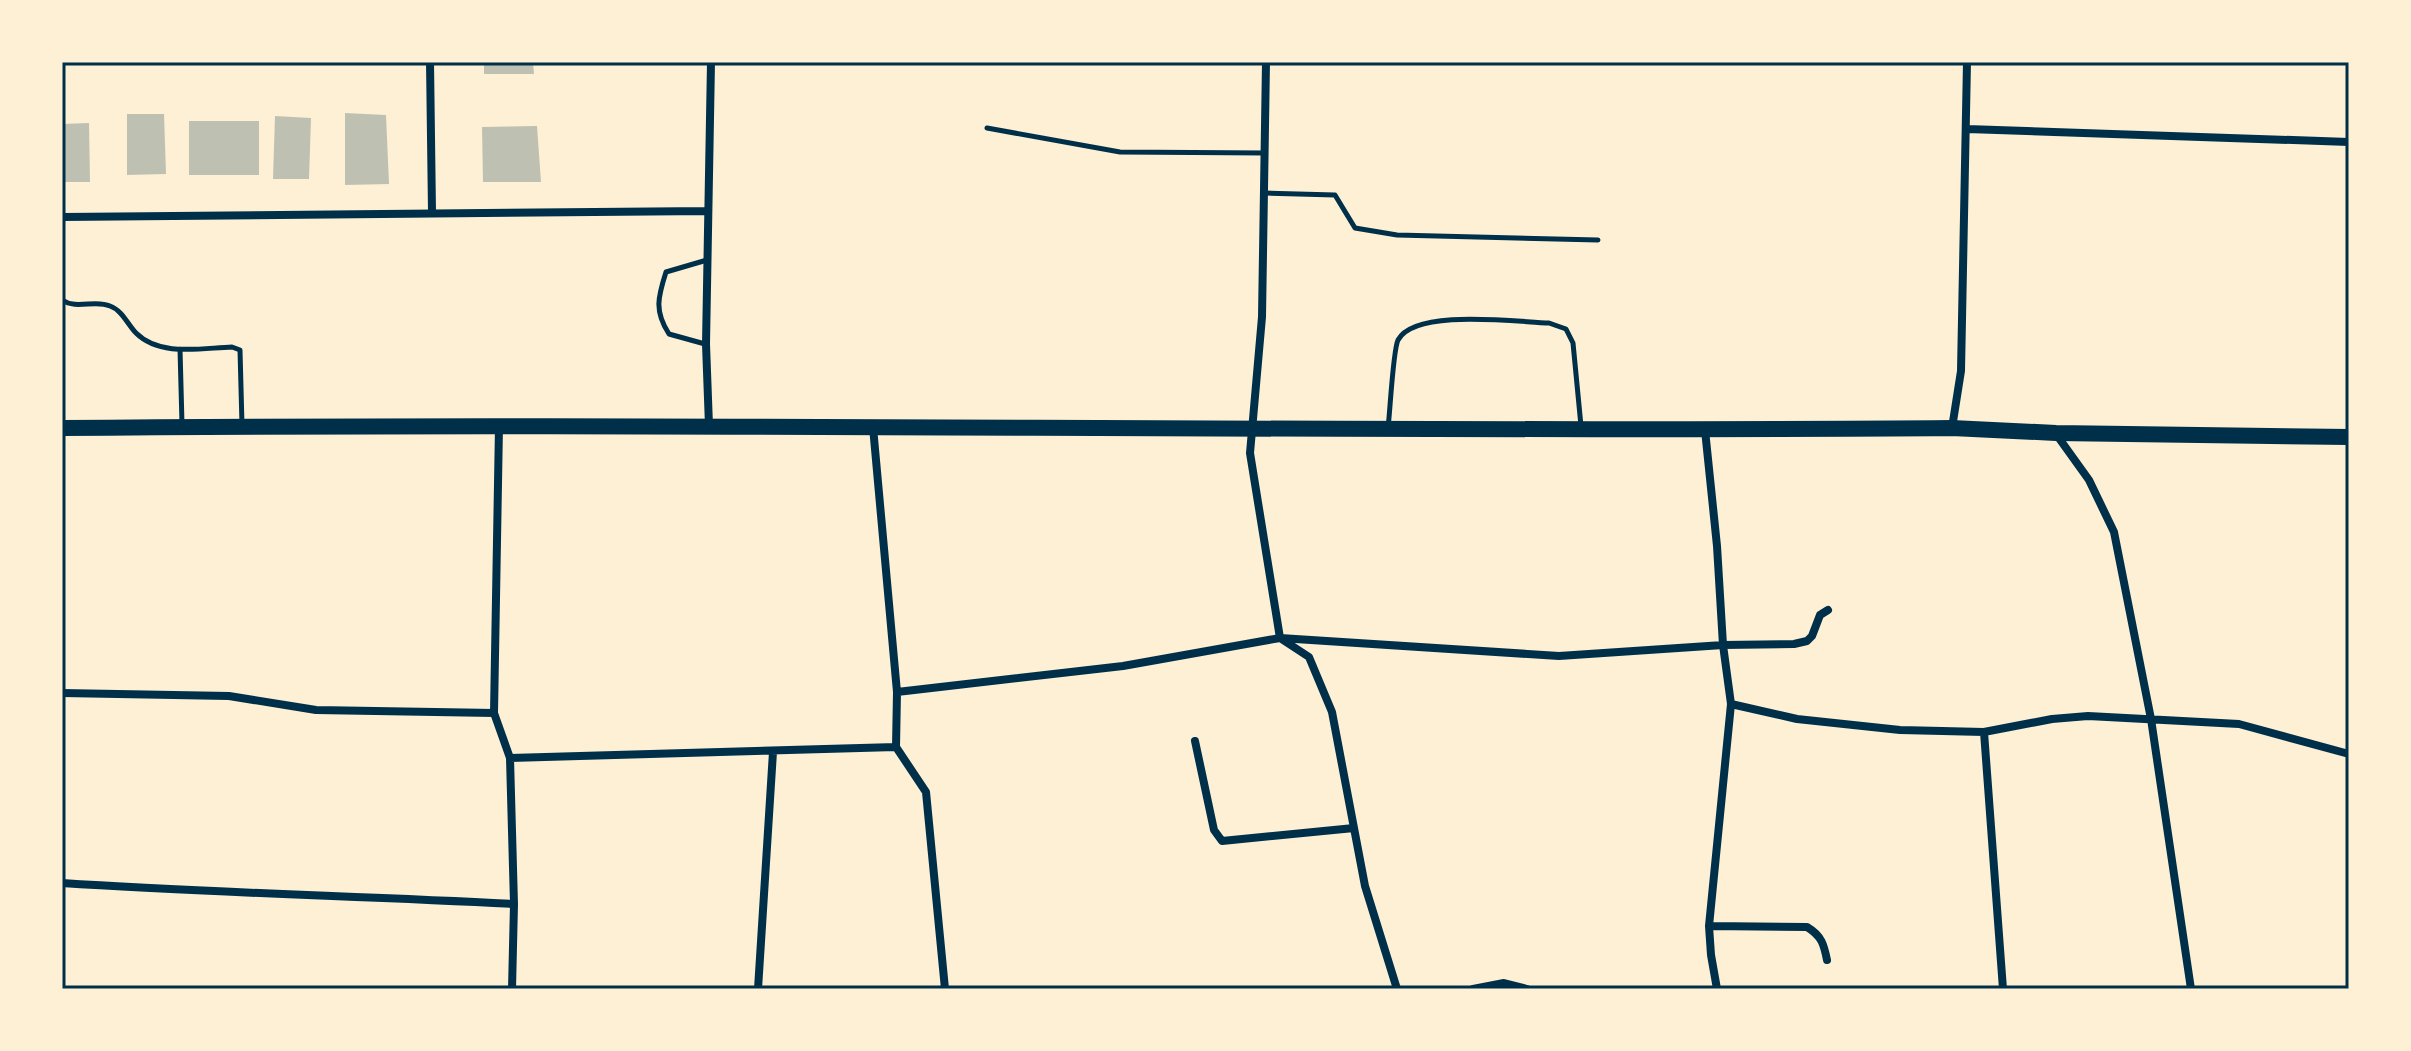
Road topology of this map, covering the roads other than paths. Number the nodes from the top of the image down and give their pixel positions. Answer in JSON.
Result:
{"nodes":[{"id":1,"x":430,"y":62,"type":"edge"},
{"id":2,"x":711,"y":62,"type":"edge"},
{"id":3,"x":1266,"y":62,"type":"edge"},
{"id":4,"x":1967,"y":62,"type":"edge"},
{"id":5,"x":987,"y":128,"type":"dead end"},
{"id":6,"x":1967,"y":129,"type":"junction"},
{"id":7,"x":2349,"y":142,"type":"edge"},
{"id":8,"x":1265,"y":153,"type":"junction"},
{"id":9,"x":1264,"y":193,"type":"junction"},
{"id":10,"x":708,"y":211,"type":"junction"},
{"id":11,"x":432,"y":212,"type":"junction"},
{"id":12,"x":62,"y":217,"type":"edge"},
{"id":13,"x":1598,"y":240,"type":"dead end"},
{"id":14,"x":62,"y":249,"type":"edge"},
{"id":15,"x":707,"y":260,"type":"junction"},
{"id":16,"x":62,"y":300,"type":"edge"},
{"id":17,"x":706,"y":344,"type":"junction"},
{"id":18,"x":180,"y":349,"type":"junction"},
{"id":19,"x":242,"y":426,"type":"junction"},
{"id":20,"x":499,"y":426,"type":"junction"},
{"id":21,"x":709,"y":426,"type":"junction"},
{"id":22,"x":872,"y":426,"type":"junction"},
{"id":23,"x":182,"y":427,"type":"junction"},
{"id":24,"x":62,"y":428,"type":"edge"},
{"id":25,"x":1581,"y":428,"type":"junction"},
{"id":26,"x":1952,"y":428,"type":"junction"},
{"id":27,"x":1388,"y":429,"type":"junction"},
{"id":28,"x":1251,"y":430,"type":"junction"},
{"id":29,"x":1705,"y":430,"type":"junction"},
{"id":30,"x":2056,"y":433,"type":"junction"},
{"id":31,"x":2349,"y":437,"type":"edge"},
{"id":32,"x":1828,"y":610,"type":"dead end"},
{"id":33,"x":1280,"y":638,"type":"junction"},
{"id":34,"x":1723,"y":645,"type":"junction"},
{"id":35,"x":897,"y":692,"type":"junction"},
{"id":36,"x":62,"y":693,"type":"edge"},
{"id":37,"x":1731,"y":704,"type":"junction"},
{"id":38,"x":494,"y":713,"type":"junction"},
{"id":39,"x":2151,"y":719,"type":"junction"},
{"id":40,"x":1984,"y":732,"type":"junction"},
{"id":41,"x":1195,"y":741,"type":"dead end"},
{"id":42,"x":896,"y":747,"type":"junction"},
{"id":43,"x":773,"y":752,"type":"junction"},
{"id":44,"x":2349,"y":754,"type":"edge"},
{"id":45,"x":510,"y":758,"type":"junction"},
{"id":46,"x":1354,"y":828,"type":"junction"},
{"id":47,"x":62,"y":883,"type":"edge"},
{"id":48,"x":514,"y":904,"type":"junction"},
{"id":49,"x":1709,"y":926,"type":"junction"},
{"id":50,"x":1827,"y":960,"type":"dead end"},
{"id":51,"x":512,"y":989,"type":"edge"},
{"id":52,"x":758,"y":989,"type":"edge"},
{"id":53,"x":945,"y":989,"type":"edge"},
{"id":54,"x":1397,"y":989,"type":"edge"},
{"id":55,"x":1473,"y":989,"type":"edge"},
{"id":56,"x":1527,"y":989,"type":"edge"},
{"id":57,"x":1717,"y":989,"type":"edge"},
{"id":58,"x":2003,"y":989,"type":"edge"},
{"id":59,"x":2191,"y":989,"type":"edge"}],
"edges":[{"from":1,"to":11,"type":"street"},
{"from":2,"to":10,"type":"street"},
{"from":3,"to":8,"type":"street"},
{"from":4,"to":6,"type":"street"},
{"from":5,"to":8,"type":"lane"},
{"from":6,"to":7,"type":"street"},
{"from":6,"to":26,"type":"street"},
{"from":8,"to":9,"type":"street"},
{"from":9,"to":13,"type":"lane"},
{"from":9,"to":28,"type":"street"},
{"from":10,"to":11,"type":"street"},
{"from":10,"to":15,"type":"street"},
{"from":11,"to":12,"type":"street"},
{"from":12,"to":14,"type":"lane"},
{"from":15,"to":17,"type":"street"},
{"from":15,"to":17,"type":"lane"},
{"from":16,"to":18,"type":"lane"},
{"from":17,"to":21,"type":"street"},
{"from":18,"to":19,"type":"lane"},
{"from":18,"to":23,"type":"lane"},
{"from":19,"to":20,"type":"main road"},
{"from":19,"to":23,"type":"main road"},
{"from":20,"to":21,"type":"main road"},
{"from":20,"to":38,"type":"street"},
{"from":21,"to":22,"type":"main road"},
{"from":22,"to":28,"type":"main road"},
{"from":22,"to":35,"type":"street"},
{"from":23,"to":24,"type":"main road"},
{"from":25,"to":27,"type":"main road"},
{"from":25,"to":27,"type":"lane"},
{"from":25,"to":29,"type":"main road"},
{"from":26,"to":29,"type":"main road"},
{"from":26,"to":30,"type":"main road"},
{"from":27,"to":28,"type":"main road"},
{"from":28,"to":33,"type":"street"},
{"from":29,"to":34,"type":"street"},
{"from":30,"to":31,"type":"main road"},
{"from":30,"to":39,"type":"street"},
{"from":32,"to":34,"type":"street"},
{"from":33,"to":34,"type":"street"},
{"from":33,"to":35,"type":"street"},
{"from":33,"to":46,"type":"street"},
{"from":34,"to":37,"type":"street"},
{"from":35,"to":42,"type":"street"},
{"from":36,"to":38,"type":"street"},
{"from":37,"to":40,"type":"street"},
{"from":37,"to":49,"type":"street"},
{"from":38,"to":45,"type":"street"},
{"from":39,"to":40,"type":"street"},
{"from":39,"to":44,"type":"street"},
{"from":39,"to":59,"type":"street"},
{"from":40,"to":58,"type":"street"},
{"from":41,"to":46,"type":"street"},
{"from":42,"to":43,"type":"street"},
{"from":42,"to":53,"type":"street"},
{"from":43,"to":45,"type":"street"},
{"from":43,"to":52,"type":"street"},
{"from":45,"to":48,"type":"street"},
{"from":46,"to":54,"type":"street"},
{"from":47,"to":48,"type":"street"},
{"from":48,"to":51,"type":"street"},
{"from":49,"to":50,"type":"street"},
{"from":49,"to":57,"type":"street"},
{"from":55,"to":56,"type":"street"}]}
